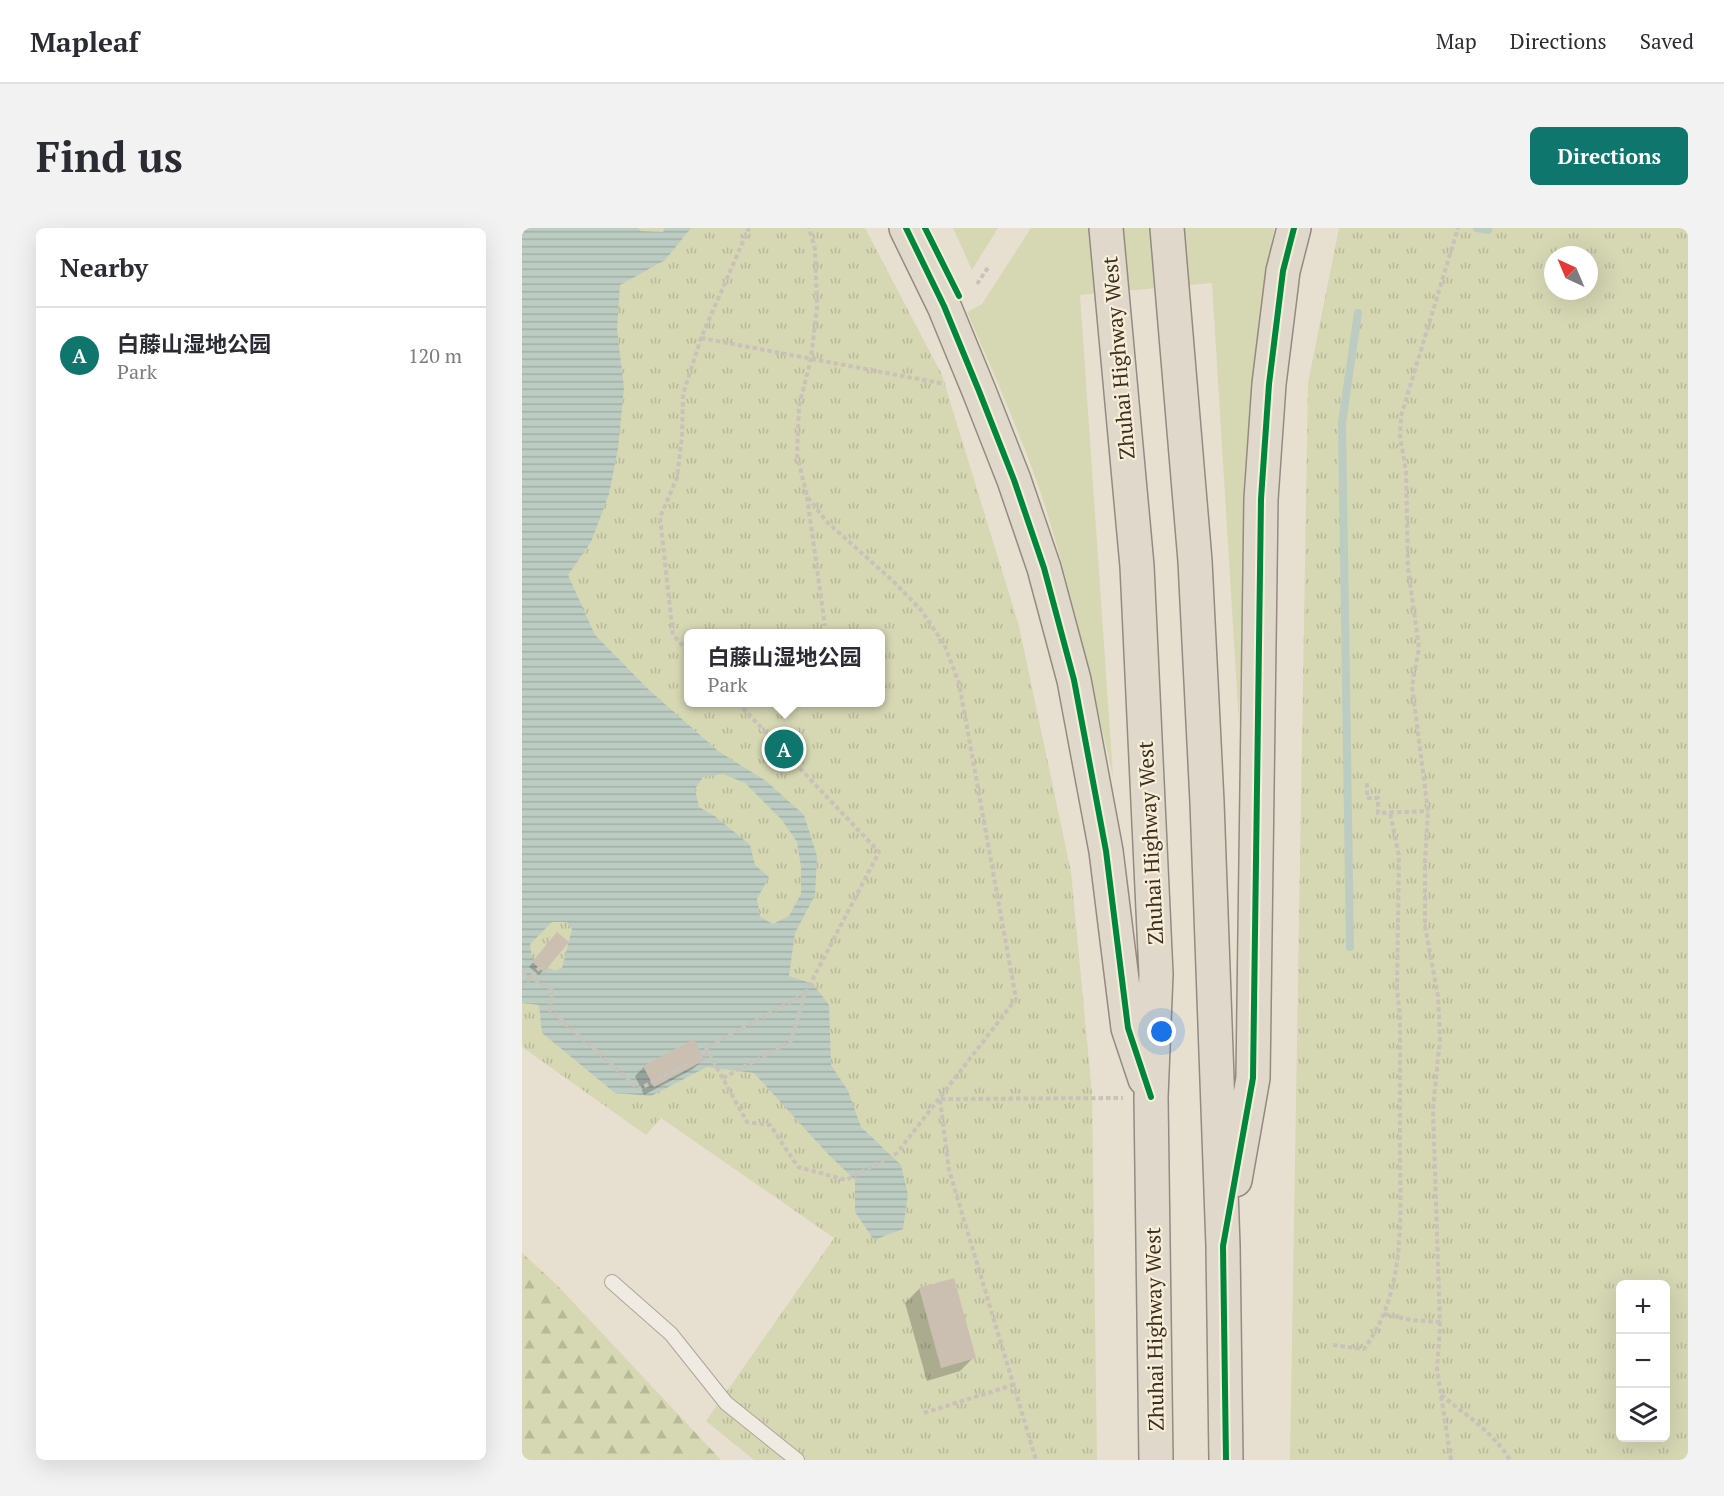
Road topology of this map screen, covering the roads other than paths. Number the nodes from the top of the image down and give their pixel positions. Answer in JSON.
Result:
{"nodes":[{"id":1,"x":906,"y":228,"type":"edge"},
{"id":2,"x":1106,"y":228,"type":"edge"},
{"id":3,"x":1167,"y":228,"type":"edge"},
{"id":4,"x":1294,"y":228,"type":"edge"},
{"id":5,"x":1151,"y":1097,"type":"junction"},
{"id":6,"x":1223,"y":1246,"type":"junction"},
{"id":7,"x":612,"y":1282,"type":"dead end"},
{"id":8,"x":797,"y":1460,"type":"edge"},
{"id":9,"x":1156,"y":1460,"type":"edge"},
{"id":10,"x":1226,"y":1460,"type":"edge"}],
"edges":[{"from":1,"to":5,"type":"highway"},
{"from":2,"to":5,"type":"highway","name":"Zhuhai Highway West"},
{"from":3,"to":6,"type":"highway"},
{"from":4,"to":6,"type":"highway"},
{"from":5,"to":9,"type":"highway","name":"Zhuhai Highway West"},
{"from":6,"to":10,"type":"highway"},
{"from":7,"to":8,"type":"lane"}]}
